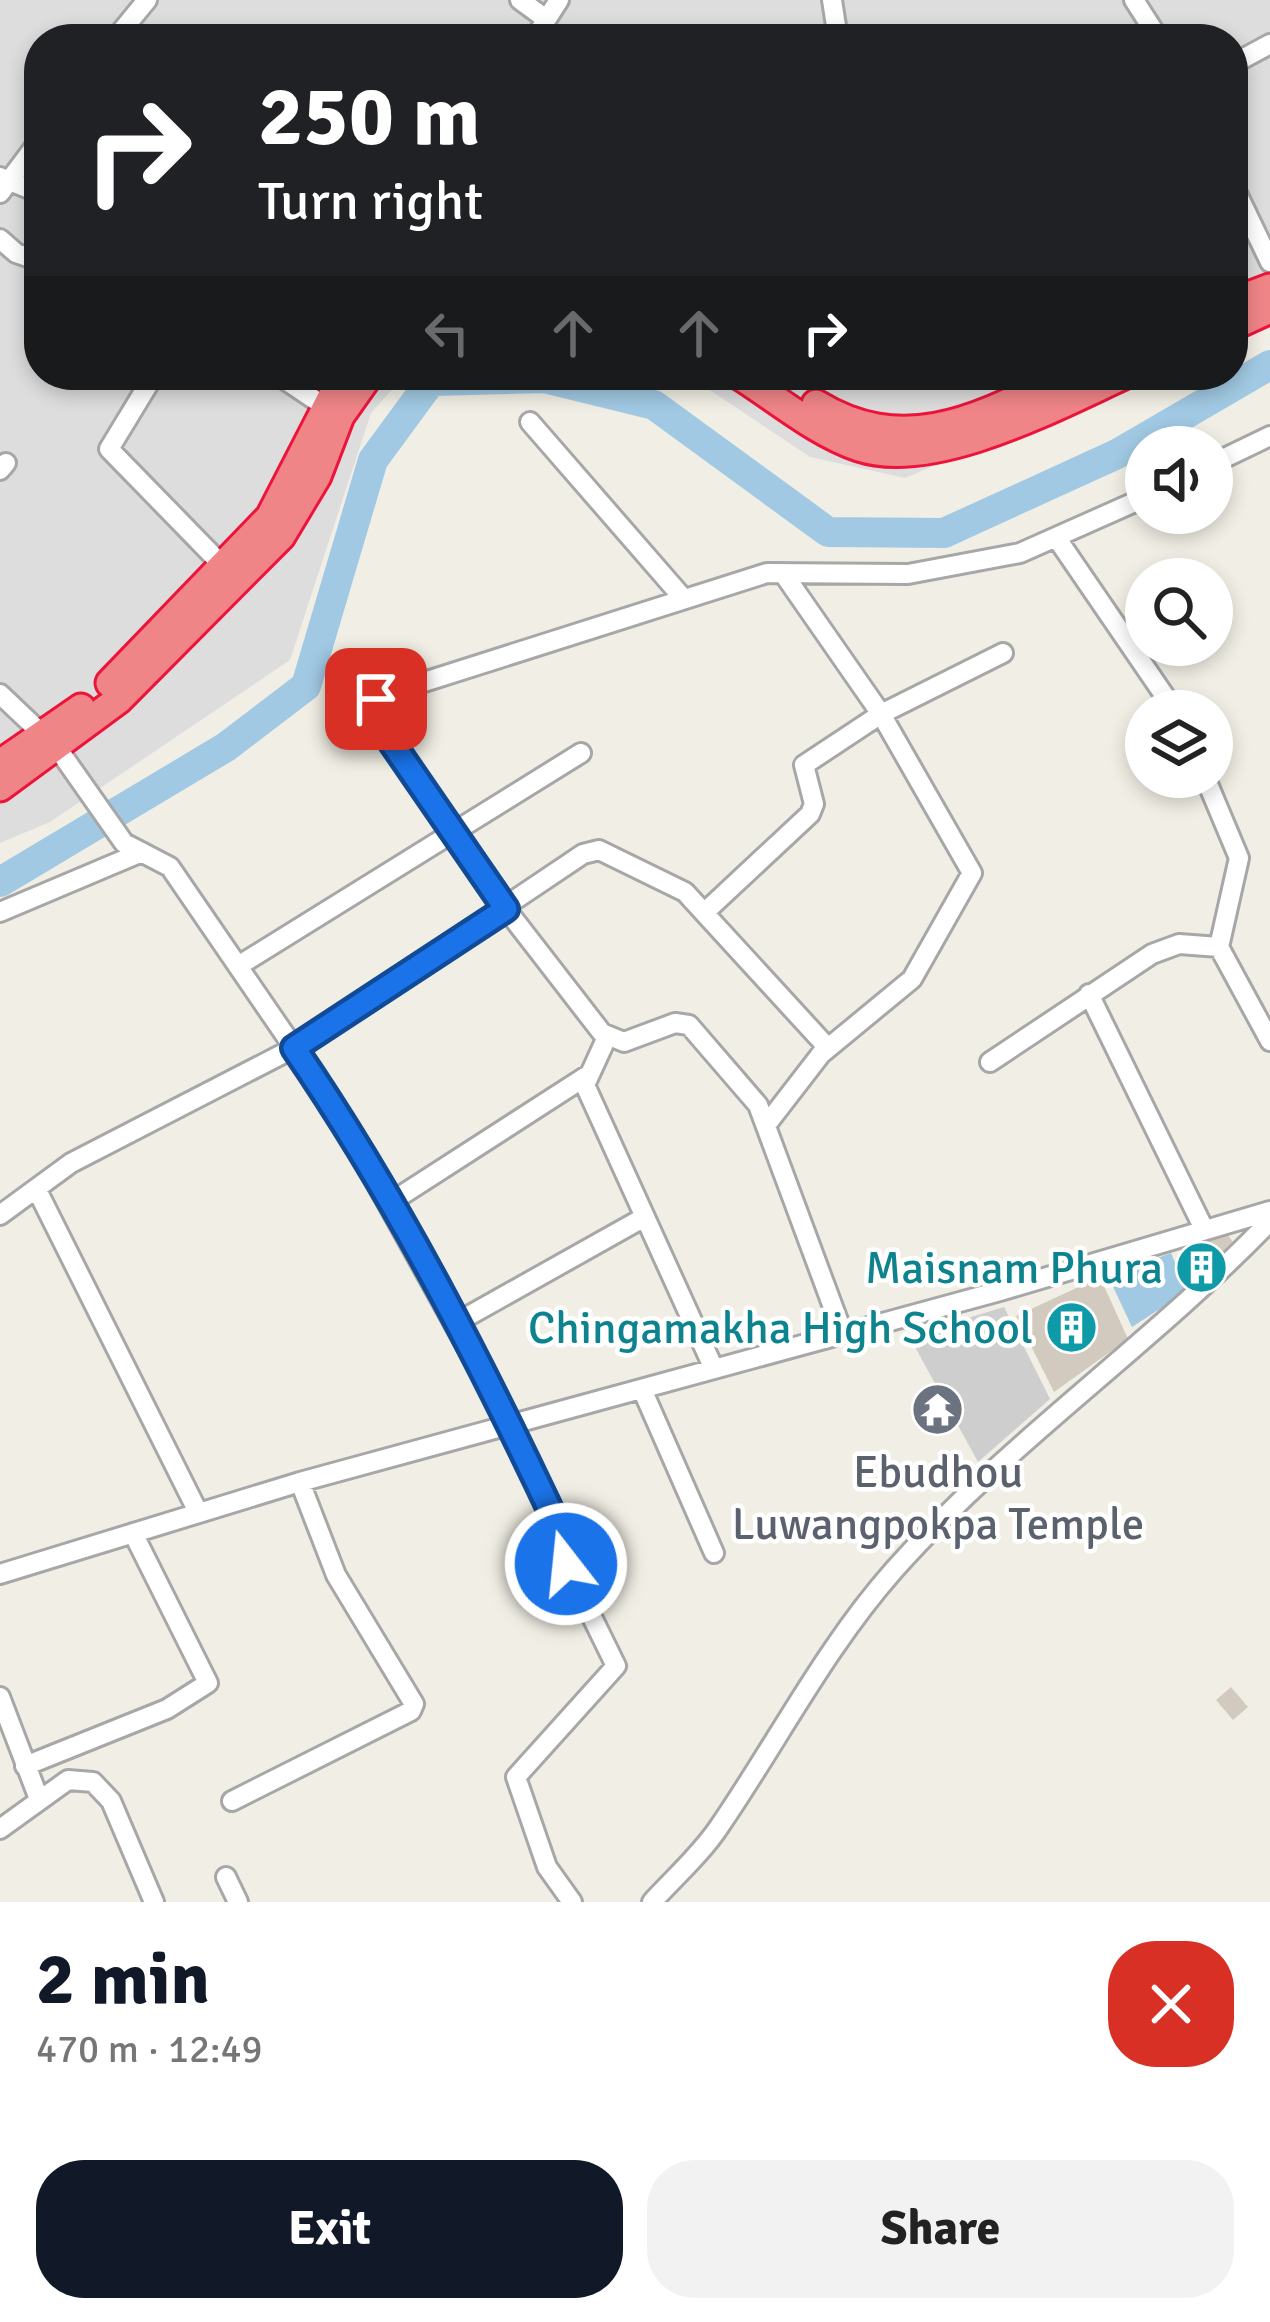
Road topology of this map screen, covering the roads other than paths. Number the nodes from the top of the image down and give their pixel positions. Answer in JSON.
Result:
{"nodes":[{"id":1,"x":146,"y":0,"type":"edge"},
{"id":2,"x":520,"y":0,"type":"edge"},
{"id":3,"x":559,"y":0,"type":"edge"},
{"id":4,"x":546,"y":19,"type":"junction"},
{"id":5,"x":127,"y":24,"type":"edge"},
{"id":6,"x":543,"y":24,"type":"edge"},
{"id":7,"x":24,"y":159,"type":"edge"},
{"id":8,"x":2,"y":185,"type":"edge"},
{"id":9,"x":1248,"y":216,"type":"edge"},
{"id":10,"x":0,"y":239,"type":"edge"},
{"id":11,"x":16,"y":253,"type":"junction"},
{"id":12,"x":24,"y":256,"type":"edge"},
{"id":13,"x":1270,"y":262,"type":"edge"},
{"id":14,"x":0,"y":271,"type":"edge"},
{"id":15,"x":145,"y":390,"type":"edge"},
{"id":16,"x":300,"y":390,"type":"edge"},
{"id":17,"x":340,"y":390,"type":"edge"},
{"id":18,"x":354,"y":390,"type":"edge"},
{"id":19,"x":763,"y":390,"type":"edge"},
{"id":20,"x":795,"y":390,"type":"edge"},
{"id":21,"x":1028,"y":390,"type":"edge"},
{"id":22,"x":1087,"y":390,"type":"edge"},
{"id":23,"x":332,"y":412,"type":"junction"},
{"id":24,"x":530,"y":422,"type":"dead end"},
{"id":25,"x":1270,"y":436,"type":"edge"},
{"id":26,"x":1233,"y":454,"type":"edge"},
{"id":27,"x":1125,"y":507,"type":"edge"},
{"id":28,"x":1058,"y":540,"type":"junction"},
{"id":29,"x":225,"y":568,"type":"junction"},
{"id":30,"x":783,"y":573,"type":"junction"},
{"id":31,"x":683,"y":598,"type":"junction"},
{"id":32,"x":1003,"y":653,"type":"dead end"},
{"id":33,"x":1161,"y":690,"type":"edge"},
{"id":34,"x":0,"y":694,"type":"edge"},
{"id":35,"x":881,"y":714,"type":"junction"},
{"id":36,"x":50,"y":742,"type":"junction"},
{"id":37,"x":580,"y":753,"type":"dead end"},
{"id":38,"x":0,"y":764,"type":"edge"},
{"id":39,"x":0,"y":787,"type":"edge"},
{"id":40,"x":1214,"y":798,"type":"edge"},
{"id":41,"x":450,"y":831,"type":"junction"},
{"id":42,"x":133,"y":848,"type":"junction"},
{"id":43,"x":506,"y":909,"type":"junction"},
{"id":44,"x":0,"y":912,"type":"edge"},
{"id":45,"x":705,"y":913,"type":"junction"},
{"id":46,"x":1219,"y":946,"type":"junction"},
{"id":47,"x":238,"y":966,"type":"junction"},
{"id":48,"x":1089,"y":994,"type":"junction"},
{"id":49,"x":607,"y":1037,"type":"junction"},
{"id":50,"x":1270,"y":1041,"type":"edge"},
{"id":51,"x":294,"y":1048,"type":"junction"},
{"id":52,"x":828,"y":1048,"type":"junction"},
{"id":53,"x":990,"y":1062,"type":"dead end"},
{"id":54,"x":585,"y":1077,"type":"junction"},
{"id":55,"x":767,"y":1124,"type":"junction"},
{"id":56,"x":37,"y":1190,"type":"junction"},
{"id":57,"x":388,"y":1204,"type":"junction"},
{"id":58,"x":1270,"y":1210,"type":"edge"},
{"id":59,"x":0,"y":1215,"type":"edge"},
{"id":60,"x":643,"y":1218,"type":"junction"},
{"id":61,"x":1270,"y":1221,"type":"edge"},
{"id":62,"x":1204,"y":1229,"type":"junction"},
{"id":63,"x":454,"y":1324,"type":"junction"},
{"id":64,"x":843,"y":1334,"type":"junction"},
{"id":65,"x":714,"y":1369,"type":"junction"},
{"id":66,"x":642,"y":1389,"type":"junction"},
{"id":67,"x":510,"y":1425,"type":"junction"},
{"id":68,"x":301,"y":1482,"type":"junction"},
{"id":69,"x":198,"y":1512,"type":"junction"},
{"id":70,"x":133,"y":1533,"type":"junction"},
{"id":71,"x":714,"y":1553,"type":"dead end"},
{"id":72,"x":0,"y":1574,"type":"edge"},
{"id":73,"x":0,"y":1696,"type":"edge"},
{"id":74,"x":25,"y":1766,"type":"junction"},
{"id":75,"x":39,"y":1799,"type":"junction"},
{"id":76,"x":232,"y":1801,"type":"dead end"},
{"id":77,"x":0,"y":1829,"type":"edge"},
{"id":78,"x":226,"y":1877,"type":"dead end"},
{"id":79,"x":154,"y":1902,"type":"edge"},
{"id":80,"x":238,"y":1902,"type":"edge"},
{"id":81,"x":572,"y":1902,"type":"edge"},
{"id":82,"x":652,"y":1902,"type":"edge"}],
"edges":[{"from":1,"to":5,"type":"street"},
{"from":2,"to":4,"type":"street"},
{"from":3,"to":4,"type":"street"},
{"from":4,"to":6,"type":"street"},
{"from":7,"to":8,"type":"street"},
{"from":9,"to":13,"type":"street"},
{"from":10,"to":11,"type":"street"},
{"from":11,"to":12,"type":"street"},
{"from":11,"to":14,"type":"street"},
{"from":15,"to":29,"type":"street"},
{"from":16,"to":23,"type":"street"},
{"from":17,"to":23,"type":"highway"},
{"from":18,"to":23,"type":"highway"},
{"from":19,"to":22,"type":"highway"},
{"from":20,"to":21,"type":"highway"},
{"from":23,"to":29,"type":"highway"},
{"from":23,"to":36,"type":"highway"},
{"from":24,"to":31,"type":"street"},
{"from":25,"to":26,"type":"street"},
{"from":27,"to":28,"type":"street"},
{"from":28,"to":30,"type":"street"},
{"from":28,"to":33,"type":"street"},
{"from":29,"to":36,"type":"highway"},
{"from":30,"to":31,"type":"street"},
{"from":30,"to":35,"type":"street"},
{"from":31,"to":41,"type":"street"},
{"from":32,"to":35,"type":"street"},
{"from":34,"to":36,"type":"street"},
{"from":35,"to":45,"type":"street"},
{"from":35,"to":52,"type":"street"},
{"from":36,"to":38,"type":"highway"},
{"from":36,"to":39,"type":"highway"},
{"from":36,"to":42,"type":"street"},
{"from":37,"to":41,"type":"street"},
{"from":40,"to":46,"type":"street"},
{"from":41,"to":43,"type":"street"},
{"from":41,"to":47,"type":"street"},
{"from":42,"to":44,"type":"street"},
{"from":42,"to":47,"type":"street"},
{"from":43,"to":45,"type":"street"},
{"from":43,"to":49,"type":"street"},
{"from":43,"to":51,"type":"street"},
{"from":45,"to":52,"type":"street"},
{"from":46,"to":48,"type":"street"},
{"from":46,"to":50,"type":"street"},
{"from":47,"to":51,"type":"street"},
{"from":48,"to":53,"type":"street"},
{"from":48,"to":62,"type":"street"},
{"from":49,"to":54,"type":"street"},
{"from":49,"to":55,"type":"street"},
{"from":51,"to":56,"type":"street"},
{"from":51,"to":57,"type":"street"},
{"from":52,"to":55,"type":"street"},
{"from":54,"to":57,"type":"street"},
{"from":54,"to":60,"type":"street"},
{"from":55,"to":64,"type":"street"},
{"from":56,"to":59,"type":"street"},
{"from":56,"to":69,"type":"street"},
{"from":57,"to":63,"type":"street"},
{"from":58,"to":62,"type":"street"},
{"from":60,"to":63,"type":"street"},
{"from":60,"to":65,"type":"street"},
{"from":61,"to":82,"type":"street"},
{"from":62,"to":64,"type":"street"},
{"from":63,"to":67,"type":"street"},
{"from":64,"to":65,"type":"street"},
{"from":65,"to":66,"type":"street"},
{"from":66,"to":67,"type":"street"},
{"from":66,"to":71,"type":"street"},
{"from":67,"to":68,"type":"street"},
{"from":67,"to":81,"type":"street"},
{"from":68,"to":69,"type":"street"},
{"from":68,"to":76,"type":"street"},
{"from":69,"to":70,"type":"street"},
{"from":70,"to":72,"type":"street"},
{"from":70,"to":74,"type":"street"},
{"from":73,"to":74,"type":"street"},
{"from":74,"to":75,"type":"street"},
{"from":75,"to":77,"type":"street"},
{"from":75,"to":79,"type":"street"},
{"from":78,"to":80,"type":"street"}]}
